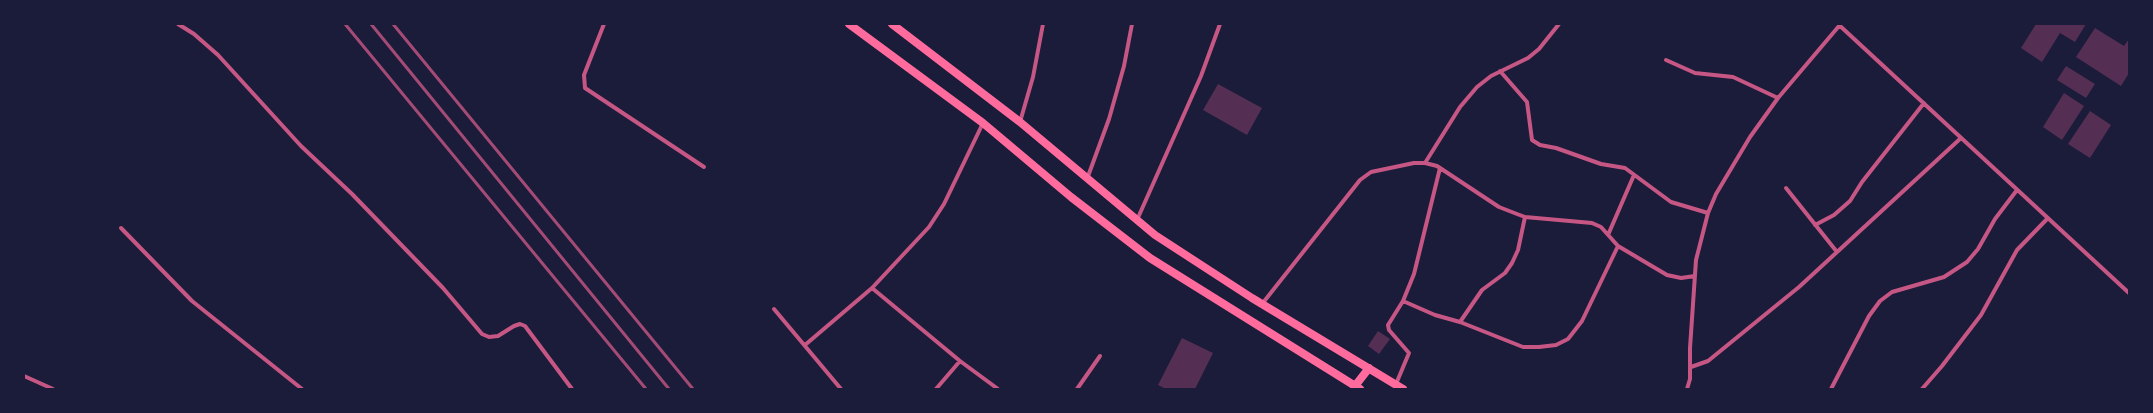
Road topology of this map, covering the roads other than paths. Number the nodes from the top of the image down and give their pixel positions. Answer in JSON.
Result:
{"nodes":[{"id":1,"x":178,"y":24,"type":"edge"},
{"id":2,"x":604,"y":24,"type":"edge"},
{"id":3,"x":849,"y":24,"type":"edge"},
{"id":4,"x":892,"y":24,"type":"edge"},
{"id":5,"x":1043,"y":24,"type":"edge"},
{"id":6,"x":1132,"y":24,"type":"edge"},
{"id":7,"x":1220,"y":24,"type":"edge"},
{"id":8,"x":1559,"y":24,"type":"edge"},
{"id":9,"x":1839,"y":25,"type":"edge"},
{"id":10,"x":900,"y":27,"type":"edge"},
{"id":11,"x":1666,"y":60,"type":"dead end"},
{"id":12,"x":1500,"y":71,"type":"junction"},
{"id":13,"x":1778,"y":98,"type":"junction"},
{"id":14,"x":1924,"y":103,"type":"junction"},
{"id":15,"x":1020,"y":122,"type":"junction"},
{"id":16,"x":983,"y":124,"type":"junction"},
{"id":17,"x":1961,"y":138,"type":"junction"},
{"id":18,"x":1425,"y":163,"type":"junction"},
{"id":19,"x":704,"y":167,"type":"dead end"},
{"id":20,"x":1440,"y":168,"type":"junction"},
{"id":21,"x":1634,"y":175,"type":"junction"},
{"id":22,"x":1087,"y":179,"type":"junction"},
{"id":23,"x":1786,"y":188,"type":"dead end"},
{"id":24,"x":2017,"y":190,"type":"junction"},
{"id":25,"x":1708,"y":213,"type":"junction"},
{"id":26,"x":1525,"y":217,"type":"junction"},
{"id":27,"x":2048,"y":218,"type":"junction"},
{"id":28,"x":1137,"y":220,"type":"junction"},
{"id":29,"x":1815,"y":225,"type":"junction"},
{"id":30,"x":121,"y":228,"type":"dead end"},
{"id":31,"x":1608,"y":235,"type":"junction"},
{"id":32,"x":1618,"y":246,"type":"junction"},
{"id":33,"x":1837,"y":252,"type":"junction"},
{"id":34,"x":1695,"y":276,"type":"junction"},
{"id":35,"x":872,"y":288,"type":"junction"},
{"id":36,"x":2129,"y":293,"type":"edge"},
{"id":37,"x":1403,"y":301,"type":"junction"},
{"id":38,"x":1262,"y":304,"type":"junction"},
{"id":39,"x":774,"y":309,"type":"dead end"},
{"id":40,"x":1460,"y":322,"type":"junction"},
{"id":41,"x":805,"y":345,"type":"junction"},
{"id":42,"x":1100,"y":356,"type":"dead end"},
{"id":43,"x":960,"y":361,"type":"junction"},
{"id":44,"x":1691,"y":367,"type":"junction"},
{"id":45,"x":1368,"y":368,"type":"junction"},
{"id":46,"x":24,"y":376,"type":"edge"},
{"id":47,"x":1396,"y":384,"type":"junction"},
{"id":48,"x":1358,"y":388,"type":"edge"},
{"id":49,"x":53,"y":389,"type":"edge"},
{"id":50,"x":302,"y":389,"type":"edge"},
{"id":51,"x":572,"y":389,"type":"edge"},
{"id":52,"x":841,"y":389,"type":"edge"},
{"id":53,"x":936,"y":389,"type":"edge"},
{"id":54,"x":998,"y":389,"type":"edge"},
{"id":55,"x":1077,"y":389,"type":"edge"},
{"id":56,"x":1404,"y":389,"type":"edge"},
{"id":57,"x":1687,"y":389,"type":"edge"},
{"id":58,"x":1831,"y":389,"type":"edge"},
{"id":59,"x":1922,"y":389,"type":"edge"}],
"edges":[{"from":1,"to":51,"type":"street"},
{"from":2,"to":19,"type":"street"},
{"from":3,"to":16,"type":"main road"},
{"from":4,"to":10,"type":"main road"},
{"from":5,"to":15,"type":"street"},
{"from":6,"to":22,"type":"street"},
{"from":7,"to":28,"type":"street"},
{"from":8,"to":12,"type":"street"},
{"from":9,"to":13,"type":"street"},
{"from":9,"to":14,"type":"street"},
{"from":10,"to":15,"type":"main road"},
{"from":11,"to":13,"type":"street"},
{"from":12,"to":18,"type":"street"},
{"from":12,"to":21,"type":"street"},
{"from":13,"to":25,"type":"street"},
{"from":14,"to":17,"type":"street"},
{"from":14,"to":29,"type":"street"},
{"from":15,"to":22,"type":"main road"},
{"from":16,"to":35,"type":"street"},
{"from":16,"to":48,"type":"main road"},
{"from":17,"to":24,"type":"street"},
{"from":17,"to":33,"type":"street"},
{"from":18,"to":20,"type":"street"},
{"from":18,"to":38,"type":"street"},
{"from":20,"to":26,"type":"street"},
{"from":20,"to":37,"type":"street"},
{"from":21,"to":25,"type":"street"},
{"from":21,"to":31,"type":"street"},
{"from":22,"to":28,"type":"main road"},
{"from":23,"to":29,"type":"street"},
{"from":24,"to":27,"type":"street"},
{"from":24,"to":58,"type":"street"},
{"from":25,"to":34,"type":"street"},
{"from":26,"to":31,"type":"street"},
{"from":26,"to":40,"type":"street"},
{"from":27,"to":36,"type":"street"},
{"from":27,"to":59,"type":"street"},
{"from":28,"to":38,"type":"main road"},
{"from":29,"to":33,"type":"street"},
{"from":30,"to":50,"type":"street"},
{"from":31,"to":32,"type":"street"},
{"from":32,"to":34,"type":"street"},
{"from":32,"to":40,"type":"street"},
{"from":33,"to":44,"type":"street"},
{"from":34,"to":44,"type":"street"},
{"from":35,"to":41,"type":"street"},
{"from":35,"to":43,"type":"street"},
{"from":37,"to":40,"type":"street"},
{"from":37,"to":47,"type":"street"},
{"from":38,"to":45,"type":"main road"},
{"from":39,"to":41,"type":"street"},
{"from":41,"to":52,"type":"street"},
{"from":42,"to":55,"type":"street"},
{"from":43,"to":53,"type":"street"},
{"from":43,"to":54,"type":"street"},
{"from":44,"to":57,"type":"street"},
{"from":45,"to":47,"type":"main road"},
{"from":45,"to":48,"type":"main road"},
{"from":46,"to":49,"type":"street"},
{"from":47,"to":56,"type":"main road"}]}
